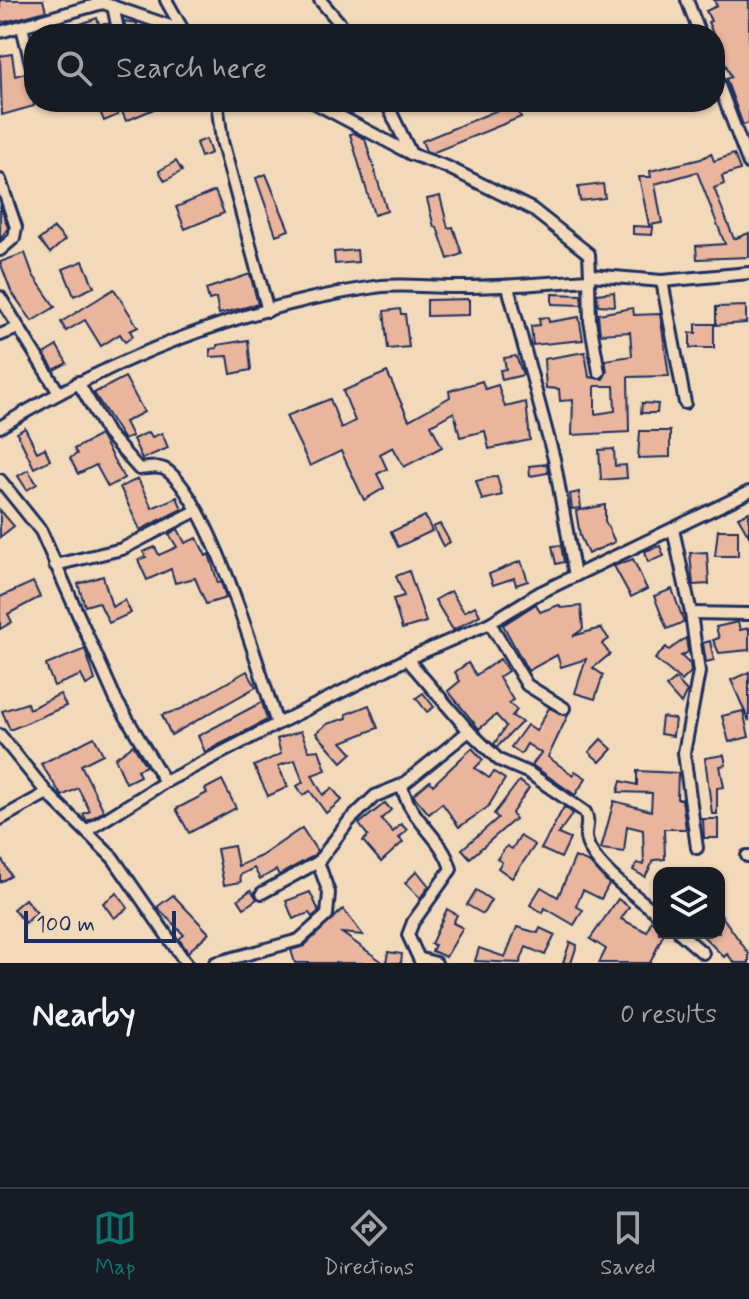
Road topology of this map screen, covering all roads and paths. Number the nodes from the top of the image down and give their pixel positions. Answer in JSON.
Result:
{"nodes":[{"id":1,"x":166,"y":0,"type":"edge"},
{"id":2,"x":320,"y":0,"type":"edge"},
{"id":3,"x":687,"y":0,"type":"edge"},
{"id":4,"x":104,"y":3,"type":"edge"},
{"id":5,"x":32,"y":24,"type":"edge"},
{"id":6,"x":114,"y":24,"type":"edge"},
{"id":7,"x":162,"y":24,"type":"edge"},
{"id":8,"x":180,"y":24,"type":"edge"},
{"id":9,"x":340,"y":24,"type":"edge"},
{"id":10,"x":696,"y":24,"type":"edge"},
{"id":11,"x":22,"y":27,"type":"joint"},
{"id":12,"x":0,"y":32,"type":"edge"},
{"id":13,"x":24,"y":35,"type":"edge"},
{"id":14,"x":725,"y":101,"type":"edge"},
{"id":15,"x":218,"y":112,"type":"edge"},
{"id":16,"x":332,"y":112,"type":"edge"},
{"id":17,"x":391,"y":112,"type":"edge"},
{"id":18,"x":411,"y":154,"type":"junction"},
{"id":19,"x":749,"y":164,"type":"edge"},
{"id":20,"x":0,"y":180,"type":"edge"},
{"id":21,"x":0,"y":250,"type":"edge"},
{"id":22,"x":749,"y":273,"type":"edge"},
{"id":23,"x":589,"y":277,"type":"junction"},
{"id":24,"x":662,"y":281,"type":"junction"},
{"id":25,"x":508,"y":287,"type":"junction"},
{"id":26,"x":0,"y":297,"type":"edge"},
{"id":27,"x":268,"y":311,"type":"junction"},
{"id":28,"x":18,"y":328,"type":"junction"},
{"id":29,"x":0,"y":335,"type":"edge"},
{"id":30,"x":599,"y":372,"type":"dead end"},
{"id":31,"x":78,"y":382,"type":"junction"},
{"id":32,"x":59,"y":393,"type":"junction"},
{"id":33,"x":685,"y":403,"type":"dead end"},
{"id":34,"x":0,"y":427,"type":"edge"},
{"id":35,"x":0,"y":480,"type":"edge"},
{"id":36,"x":749,"y":492,"type":"edge"},
{"id":37,"x":196,"y":511,"type":"junction"},
{"id":38,"x":673,"y":529,"type":"junction"},
{"id":39,"x":55,"y":565,"type":"junction"},
{"id":40,"x":575,"y":576,"type":"junction"},
{"id":41,"x":691,"y":613,"type":"junction"},
{"id":42,"x":749,"y":614,"type":"edge"},
{"id":43,"x":490,"y":623,"type":"junction"},
{"id":44,"x":407,"y":659,"type":"junction"},
{"id":45,"x":564,"y":708,"type":"dead end"},
{"id":46,"x":277,"y":724,"type":"junction"},
{"id":47,"x":469,"y":731,"type":"junction"},
{"id":48,"x":0,"y":735,"type":"edge"},
{"id":49,"x":165,"y":782,"type":"junction"},
{"id":50,"x":402,"y":785,"type":"junction"},
{"id":51,"x":47,"y":793,"type":"junction"},
{"id":52,"x":0,"y":819,"type":"edge"},
{"id":53,"x":88,"y":830,"type":"junction"},
{"id":54,"x":697,"y":848,"type":"dead end"},
{"id":55,"x":318,"y":862,"type":"junction"},
{"id":56,"x":262,"y":893,"type":"dead end"},
{"id":57,"x":653,"y":909,"type":"edge"},
{"id":58,"x":687,"y":939,"type":"edge"},
{"id":59,"x":703,"y":953,"type":"dead end"},
{"id":60,"x":421,"y":961,"type":"edge"},
{"id":61,"x":186,"y":963,"type":"edge"},
{"id":62,"x":215,"y":963,"type":"edge"},
{"id":63,"x":436,"y":963,"type":"edge"}],
"edges":[{"from":1,"to":8,"type":"street"},
{"from":2,"to":9,"type":"street"},
{"from":3,"to":10,"type":"street"},
{"from":4,"to":5,"type":"street"},
{"from":4,"to":6,"type":"street"},
{"from":4,"to":7,"type":"street"},
{"from":11,"to":12,"type":"street"},
{"from":11,"to":13,"type":"street"},
{"from":14,"to":19,"type":"street"},
{"from":15,"to":27,"type":"street"},
{"from":16,"to":18,"type":"street"},
{"from":17,"to":18,"type":"street"},
{"from":18,"to":23,"type":"street"},
{"from":20,"to":21,"type":"street"},
{"from":22,"to":24,"type":"street"},
{"from":23,"to":24,"type":"street"},
{"from":23,"to":25,"type":"street"},
{"from":23,"to":30,"type":"street"},
{"from":24,"to":33,"type":"street"},
{"from":25,"to":27,"type":"street"},
{"from":25,"to":40,"type":"street"},
{"from":26,"to":28,"type":"street"},
{"from":27,"to":31,"type":"street"},
{"from":28,"to":29,"type":"street"},
{"from":28,"to":32,"type":"street"},
{"from":31,"to":32,"type":"street"},
{"from":31,"to":37,"type":"street"},
{"from":32,"to":34,"type":"street"},
{"from":35,"to":39,"type":"street"},
{"from":36,"to":38,"type":"street"},
{"from":37,"to":39,"type":"street"},
{"from":37,"to":46,"type":"street"},
{"from":38,"to":40,"type":"street"},
{"from":38,"to":41,"type":"street"},
{"from":39,"to":49,"type":"street"},
{"from":40,"to":43,"type":"street"},
{"from":41,"to":42,"type":"street"},
{"from":41,"to":54,"type":"street"},
{"from":43,"to":44,"type":"street"},
{"from":43,"to":45,"type":"street"},
{"from":44,"to":46,"type":"street"},
{"from":44,"to":47,"type":"street"},
{"from":46,"to":49,"type":"street"},
{"from":47,"to":50,"type":"street"},
{"from":47,"to":57,"type":"street"},
{"from":48,"to":51,"type":"street"},
{"from":49,"to":53,"type":"street"},
{"from":50,"to":55,"type":"street"},
{"from":50,"to":60,"type":"street"},
{"from":51,"to":52,"type":"street"},
{"from":51,"to":53,"type":"street"},
{"from":53,"to":61,"type":"street"},
{"from":55,"to":56,"type":"street"},
{"from":55,"to":62,"type":"street"},
{"from":58,"to":59,"type":"street"},
{"from":60,"to":63,"type":"street"}]}
